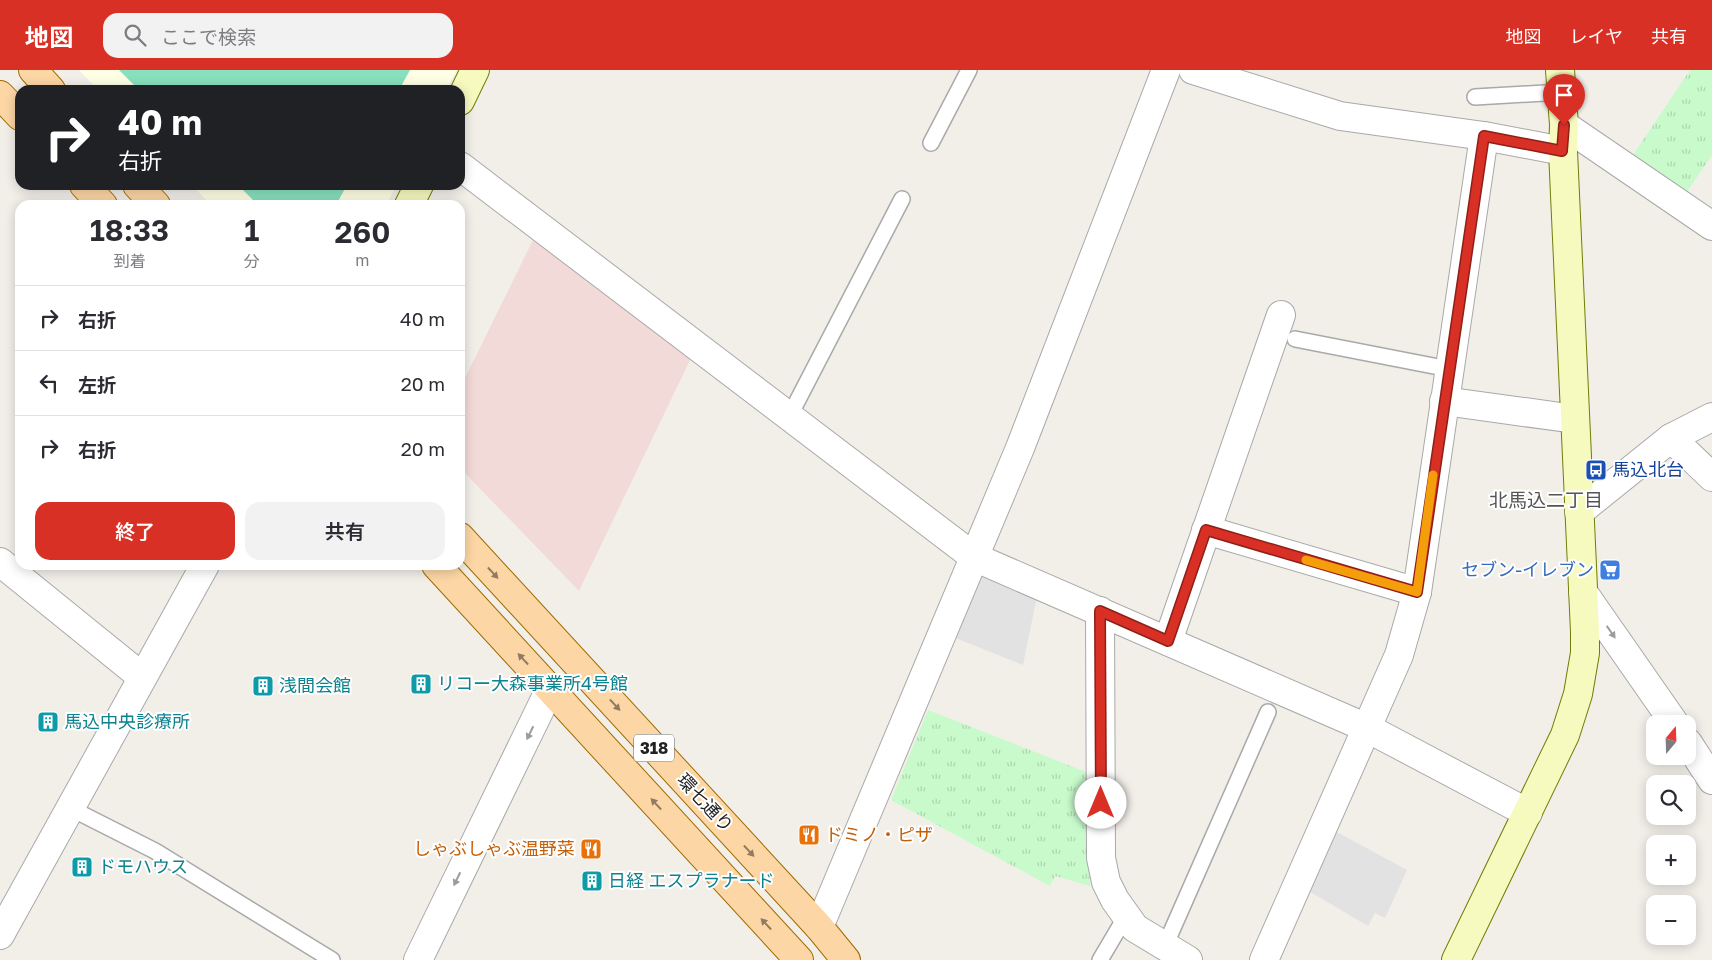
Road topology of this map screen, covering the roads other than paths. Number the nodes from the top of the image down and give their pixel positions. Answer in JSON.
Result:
{"nodes":[{"id":1,"x":33,"y":70,"type":"edge"},
{"id":2,"x":475,"y":70,"type":"edge"},
{"id":3,"x":969,"y":70,"type":"edge"},
{"id":4,"x":1166,"y":70,"type":"edge"},
{"id":5,"x":1193,"y":70,"type":"edge"},
{"id":6,"x":1561,"y":81,"type":"edge"},
{"id":7,"x":46,"y":85,"type":"edge"},
{"id":8,"x":465,"y":91,"type":"edge"},
{"id":9,"x":0,"y":95,"type":"edge"},
{"id":10,"x":1475,"y":97,"type":"dead end"},
{"id":11,"x":15,"y":111,"type":"edge"},
{"id":12,"x":1484,"y":136,"type":"junction"},
{"id":13,"x":1563,"y":138,"type":"junction"},
{"id":14,"x":931,"y":143,"type":"dead end"},
{"id":15,"x":465,"y":170,"type":"edge"},
{"id":16,"x":88,"y":190,"type":"edge"},
{"id":17,"x":142,"y":190,"type":"edge"},
{"id":18,"x":902,"y":199,"type":"dead end"},
{"id":19,"x":98,"y":200,"type":"edge"},
{"id":20,"x":152,"y":200,"type":"edge"},
{"id":21,"x":1712,"y":226,"type":"edge"},
{"id":22,"x":1281,"y":315,"type":"dead end"},
{"id":23,"x":1296,"y":339,"type":"dead end"},
{"id":24,"x":1449,"y":370,"type":"junction"},
{"id":25,"x":1444,"y":401,"type":"junction"},
{"id":26,"x":790,"y":417,"type":"junction"},
{"id":27,"x":1712,"y":417,"type":"edge"},
{"id":28,"x":1575,"y":419,"type":"junction"},
{"id":29,"x":1671,"y":438,"type":"junction"},
{"id":30,"x":1712,"y":477,"type":"edge"},
{"id":31,"x":1579,"y":512,"type":"junction"},
{"id":32,"x":1206,"y":530,"type":"junction"},
{"id":33,"x":465,"y":542,"type":"edge"},
{"id":34,"x":974,"y":557,"type":"junction"},
{"id":35,"x":0,"y":562,"type":"edge"},
{"id":36,"x":202,"y":570,"type":"edge"},
{"id":37,"x":441,"y":570,"type":"edge"},
{"id":38,"x":1417,"y":592,"type":"junction"},
{"id":39,"x":1583,"y":592,"type":"junction"},
{"id":40,"x":1100,"y":611,"type":"junction"},
{"id":41,"x":1168,"y":641,"type":"junction"},
{"id":42,"x":142,"y":677,"type":"junction"},
{"id":43,"x":550,"y":689,"type":"junction"},
{"id":44,"x":1268,"y":712,"type":"dead end"},
{"id":45,"x":1669,"y":715,"type":"edge"},
{"id":46,"x":1367,"y":728,"type":"junction"},
{"id":47,"x":1696,"y":755,"type":"edge"},
{"id":48,"x":1712,"y":780,"type":"edge"},
{"id":49,"x":70,"y":808,"type":"junction"},
{"id":50,"x":1528,"y":813,"type":"junction"},
{"id":51,"x":1126,"y":916,"type":"junction"},
{"id":52,"x":819,"y":927,"type":"junction"},
{"id":53,"x":0,"y":935,"type":"edge"},
{"id":54,"x":1176,"y":953,"type":"edge"},
{"id":55,"x":332,"y":960,"type":"edge"},
{"id":56,"x":418,"y":960,"type":"edge"},
{"id":57,"x":799,"y":960,"type":"edge"},
{"id":58,"x":846,"y":960,"type":"edge"},
{"id":59,"x":1100,"y":960,"type":"edge"},
{"id":60,"x":1264,"y":960,"type":"edge"},
{"id":61,"x":1456,"y":960,"type":"edge"}],
"edges":[{"from":1,"to":7,"type":"main road"},
{"from":2,"to":8,"type":"street"},
{"from":3,"to":14,"type":"lane"},
{"from":4,"to":34,"type":"street"},
{"from":5,"to":12,"type":"street"},
{"from":6,"to":10,"type":"lane"},
{"from":6,"to":13,"type":"street"},
{"from":9,"to":11,"type":"main road"},
{"from":12,"to":13,"type":"street"},
{"from":12,"to":24,"type":"street"},
{"from":13,"to":21,"type":"street"},
{"from":13,"to":28,"type":"street"},
{"from":15,"to":26,"type":"street"},
{"from":16,"to":19,"type":"main road"},
{"from":17,"to":20,"type":"main road"},
{"from":18,"to":26,"type":"lane"},
{"from":22,"to":32,"type":"street"},
{"from":23,"to":24,"type":"lane"},
{"from":24,"to":25,"type":"street"},
{"from":25,"to":28,"type":"street"},
{"from":25,"to":38,"type":"street"},
{"from":26,"to":34,"type":"street"},
{"from":27,"to":29,"type":"street"},
{"from":28,"to":31,"type":"street"},
{"from":29,"to":30,"type":"street"},
{"from":29,"to":31,"type":"street"},
{"from":31,"to":39,"type":"street"},
{"from":32,"to":38,"type":"street"},
{"from":32,"to":41,"type":"street"},
{"from":33,"to":52,"type":"main road","name":"環七通り","number":"318","one_way":true},
{"from":34,"to":40,"type":"street"},
{"from":34,"to":52,"type":"street"},
{"from":35,"to":42,"type":"street"},
{"from":36,"to":42,"type":"street"},
{"from":43,"to":37,"type":"main road","name":"環七通り","number":"318","one_way":true},
{"from":38,"to":46,"type":"street"},
{"from":39,"to":45,"type":"street","one_way":true},
{"from":39,"to":50,"type":"street"},
{"from":40,"to":41,"type":"street"},
{"from":40,"to":51,"type":"street"},
{"from":41,"to":46,"type":"street"},
{"from":42,"to":49,"type":"street"},
{"from":43,"to":56,"type":"street","one_way":true},
{"from":57,"to":43,"type":"main road","name":"環七通り","number":"318","one_way":true},
{"from":44,"to":54,"type":"lane"},
{"from":46,"to":50,"type":"street"},
{"from":46,"to":60,"type":"street"},
{"from":47,"to":48,"type":"street"},
{"from":49,"to":53,"type":"street"},
{"from":49,"to":55,"type":"lane"},
{"from":50,"to":61,"type":"street"},
{"from":51,"to":54,"type":"street"},
{"from":51,"to":59,"type":"lane"},
{"from":52,"to":58,"type":"main road","name":"環七通り","number":"318"}]}
